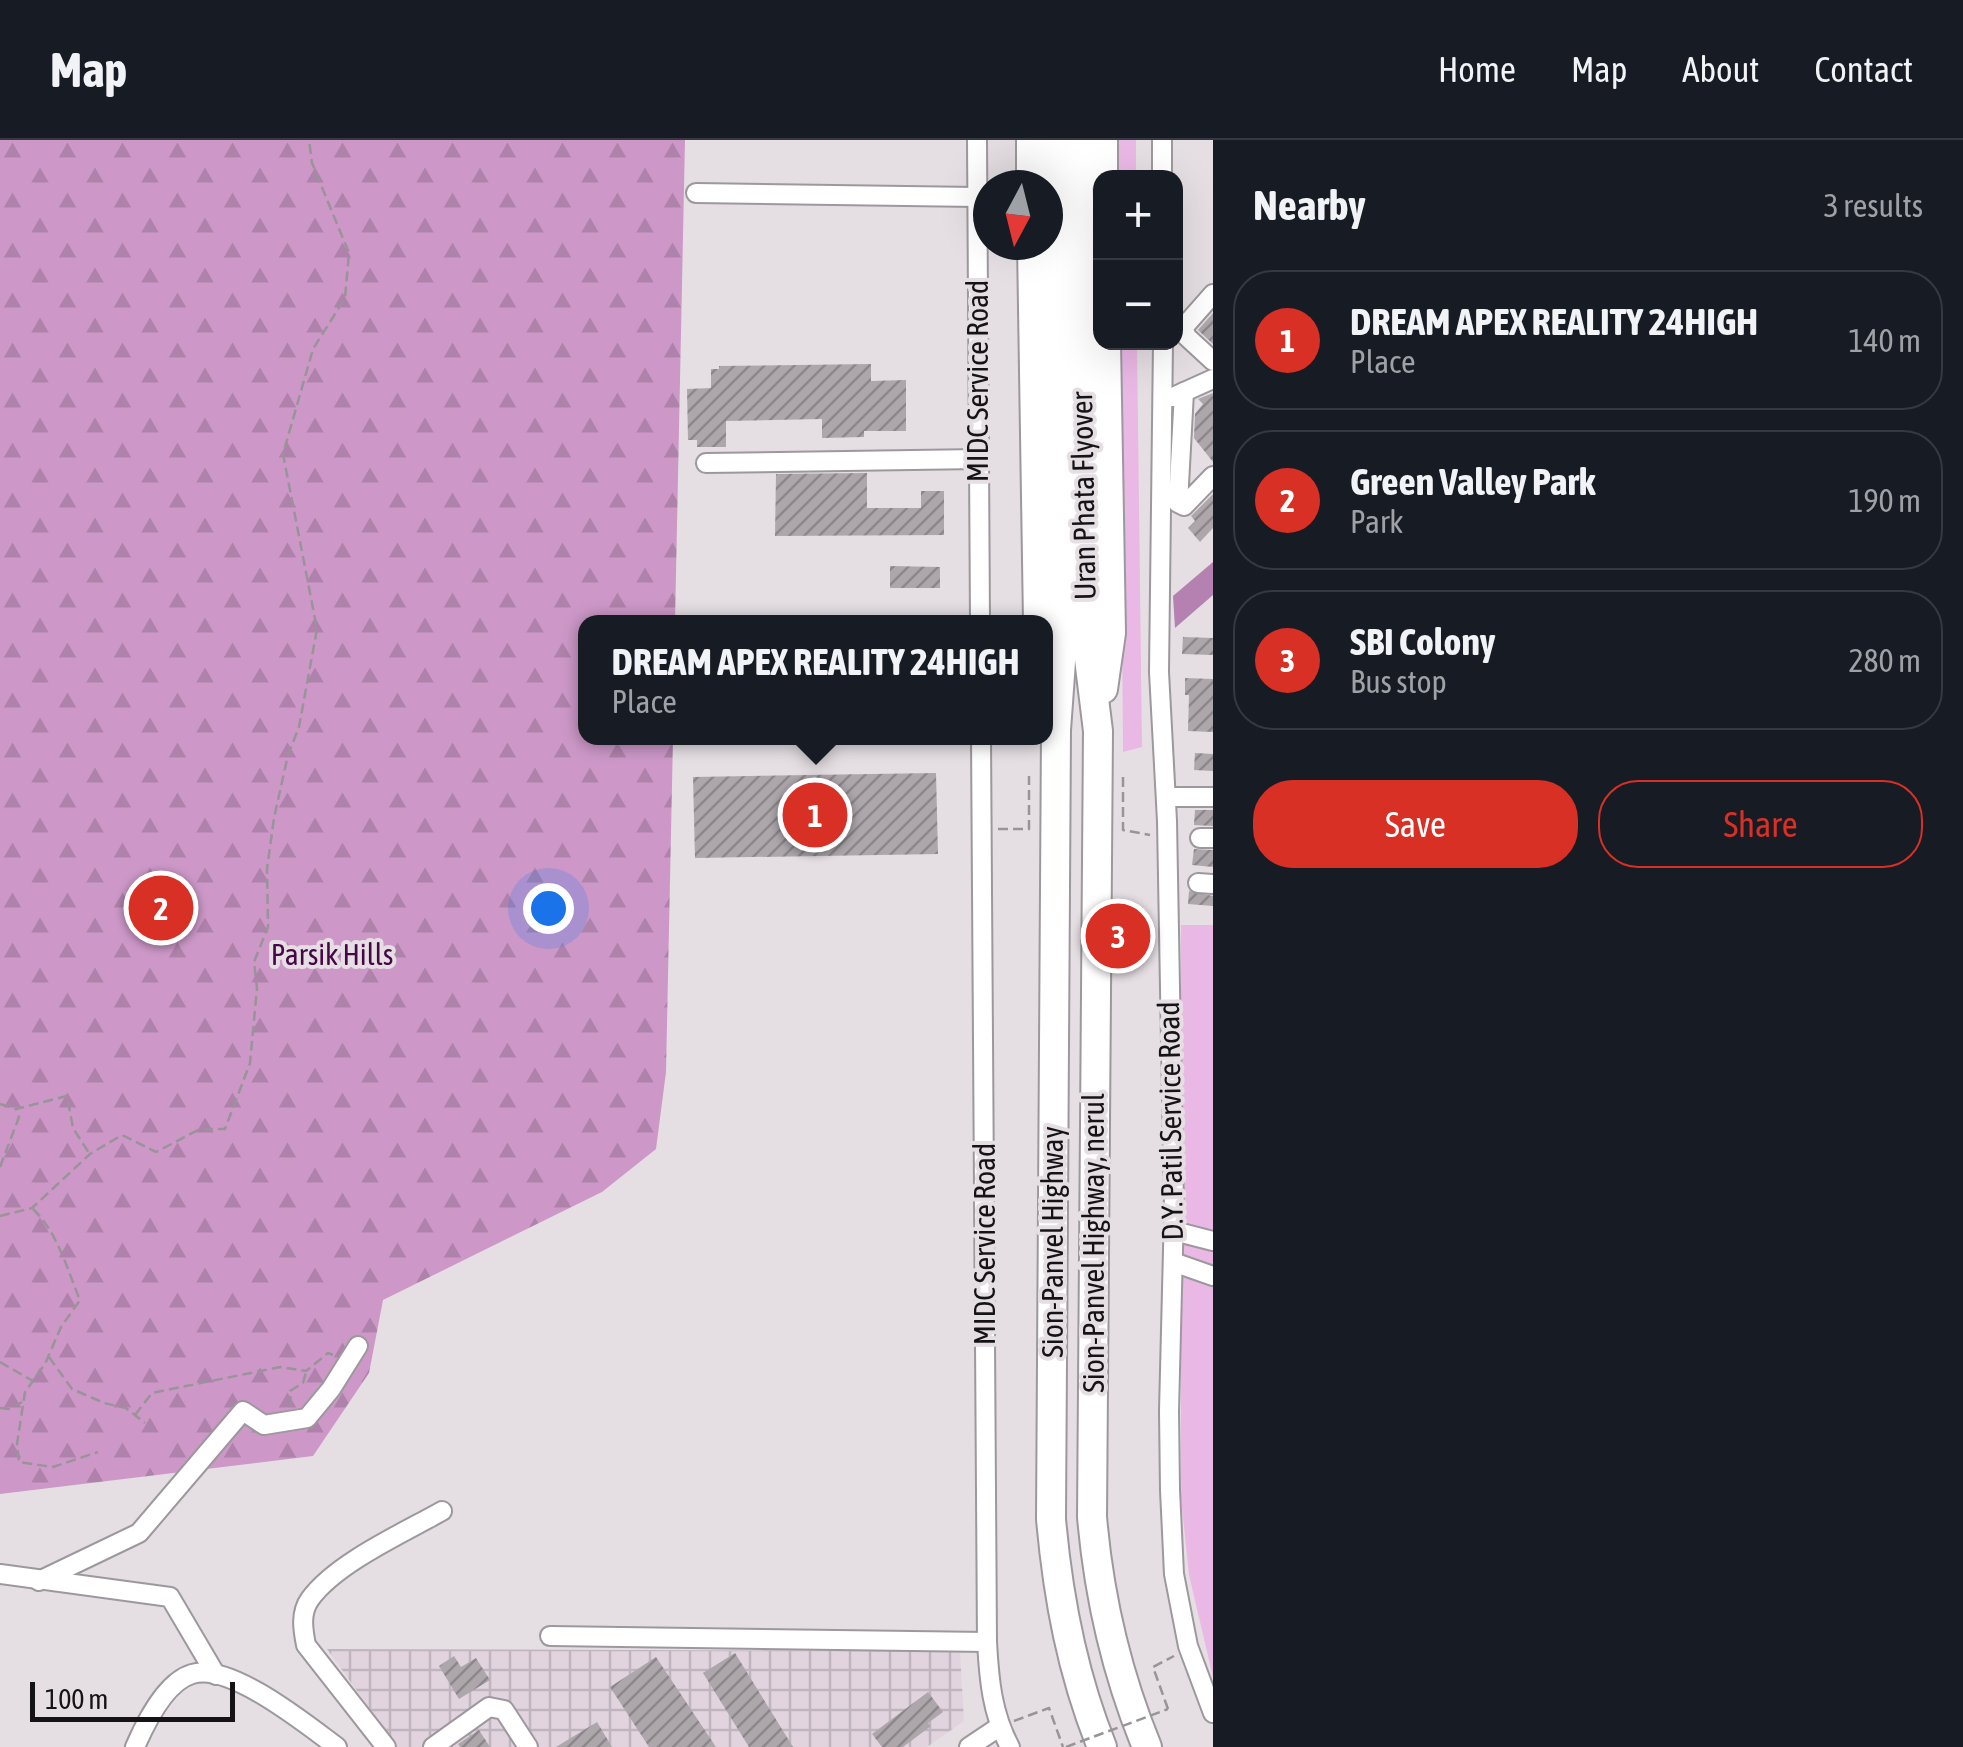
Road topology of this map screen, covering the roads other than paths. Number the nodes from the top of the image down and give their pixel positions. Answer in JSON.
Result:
{"nodes":[{"id":1,"x":976,"y":140,"type":"edge"},
{"id":2,"x":1031,"y":140,"type":"edge"},
{"id":3,"x":1055,"y":140,"type":"edge"},
{"id":4,"x":1078,"y":140,"type":"edge"},
{"id":5,"x":1103,"y":140,"type":"edge"},
{"id":6,"x":1162,"y":140,"type":"edge"},
{"id":7,"x":977,"y":170,"type":"edge"},
{"id":8,"x":1032,"y":170,"type":"edge"},
{"id":9,"x":1103,"y":170,"type":"edge"},
{"id":10,"x":1162,"y":170,"type":"edge"},
{"id":11,"x":696,"y":193,"type":"dead end"},
{"id":12,"x":973,"y":197,"type":"edge"},
{"id":13,"x":977,"y":260,"type":"edge"},
{"id":14,"x":1032,"y":260,"type":"edge"},
{"id":15,"x":1213,"y":294,"type":"edge"},
{"id":16,"x":1106,"y":350,"type":"edge"},
{"id":17,"x":1163,"y":350,"type":"edge"},
{"id":18,"x":1213,"y":361,"type":"edge"},
{"id":19,"x":1213,"y":379,"type":"edge"},
{"id":20,"x":1071,"y":386,"type":"junction"},
{"id":21,"x":1184,"y":392,"type":"junction"},
{"id":22,"x":1164,"y":402,"type":"junction"},
{"id":23,"x":979,"y":460,"type":"junction"},
{"id":24,"x":706,"y":462,"type":"dead end"},
{"id":25,"x":1213,"y":476,"type":"edge"},
{"id":26,"x":980,"y":615,"type":"edge"},
{"id":27,"x":1038,"y":615,"type":"edge"},
{"id":28,"x":1053,"y":713,"type":"edge"},
{"id":29,"x":1056,"y":730,"type":"junction"},
{"id":30,"x":1098,"y":730,"type":"junction"},
{"id":31,"x":981,"y":745,"type":"edge"},
{"id":32,"x":1166,"y":797,"type":"junction"},
{"id":33,"x":1213,"y":797,"type":"edge"},
{"id":34,"x":1174,"y":1231,"type":"junction"},
{"id":35,"x":1213,"y":1241,"type":"edge"},
{"id":36,"x":1173,"y":1262,"type":"junction"},
{"id":37,"x":1213,"y":1276,"type":"edge"},
{"id":38,"x":358,"y":1346,"type":"dead end"},
{"id":39,"x":442,"y":1511,"type":"dead end"},
{"id":40,"x":0,"y":1574,"type":"edge"},
{"id":41,"x":38,"y":1581,"type":"junction"},
{"id":42,"x":550,"y":1636,"type":"dead end"},
{"id":43,"x":987,"y":1642,"type":"junction"},
{"id":44,"x":216,"y":1675,"type":"junction"},
{"id":45,"x":1213,"y":1714,"type":"edge"},
{"id":46,"x":999,"y":1727,"type":"junction"},
{"id":47,"x":134,"y":1747,"type":"edge"},
{"id":48,"x":337,"y":1747,"type":"edge"},
{"id":49,"x":386,"y":1747,"type":"edge"},
{"id":50,"x":433,"y":1747,"type":"edge"},
{"id":51,"x":528,"y":1747,"type":"edge"},
{"id":52,"x":969,"y":1747,"type":"edge"},
{"id":53,"x":1010,"y":1747,"type":"edge"},
{"id":54,"x":1102,"y":1747,"type":"edge"},
{"id":55,"x":1147,"y":1747,"type":"edge"}],
"edges":[{"from":1,"to":7,"type":"street","name":"MIDC Service Road"},
{"from":2,"to":8,"type":"highway"},
{"from":3,"to":20,"type":"highway","name":"Uran Phata Flyover"},
{"from":4,"to":20,"type":"highway","name":"Uran Phata Flyover"},
{"from":5,"to":9,"type":"highway"},
{"from":6,"to":10,"type":"street"},
{"from":11,"to":12,"type":"street"},
{"from":13,"to":23,"type":"street","name":"MIDC Service Road"},
{"from":14,"to":27,"type":"highway"},
{"from":15,"to":18,"type":"street"},
{"from":16,"to":30,"type":"highway"},
{"from":17,"to":22,"type":"street","name":"D.Y. Patil Service Road"},
{"from":19,"to":21,"type":"street"},
{"from":20,"to":29,"type":"highway","name":"Uran Phata Flyover"},
{"from":20,"to":30,"type":"highway","name":"Uran Phata Flyover"},
{"from":21,"to":22,"type":"street"},
{"from":21,"to":25,"type":"street"},
{"from":22,"to":32,"type":"street","name":"D.Y. Patil Service Road"},
{"from":23,"to":24,"type":"street"},
{"from":23,"to":26,"type":"street","name":"MIDC Service Road"},
{"from":28,"to":29,"type":"highway"},
{"from":29,"to":54,"type":"highway","name":"Sion-Panvel Highway"},
{"from":30,"to":55,"type":"highway","name":"Sion-Panvel Highway, nerul"},
{"from":31,"to":43,"type":"street","name":"MIDC Service Road"},
{"from":32,"to":33,"type":"street"},
{"from":32,"to":34,"type":"street","name":"D.Y. Patil Service Road"},
{"from":34,"to":35,"type":"street"},
{"from":34,"to":36,"type":"street","name":"D.Y. Patil Service Road"},
{"from":36,"to":37,"type":"street"},
{"from":36,"to":45,"type":"street","name":"D.Y. Patil Service Road"},
{"from":38,"to":41,"type":"street"},
{"from":39,"to":49,"type":"street"},
{"from":40,"to":41,"type":"street"},
{"from":41,"to":44,"type":"street"},
{"from":42,"to":43,"type":"street"},
{"from":43,"to":46,"type":"street","name":"MIDC Service Road"},
{"from":44,"to":47,"type":"street"},
{"from":44,"to":48,"type":"street"},
{"from":46,"to":52,"type":"street"},
{"from":46,"to":53,"type":"street","name":"MIDC Service Road"},
{"from":50,"to":51,"type":"street"}]}
